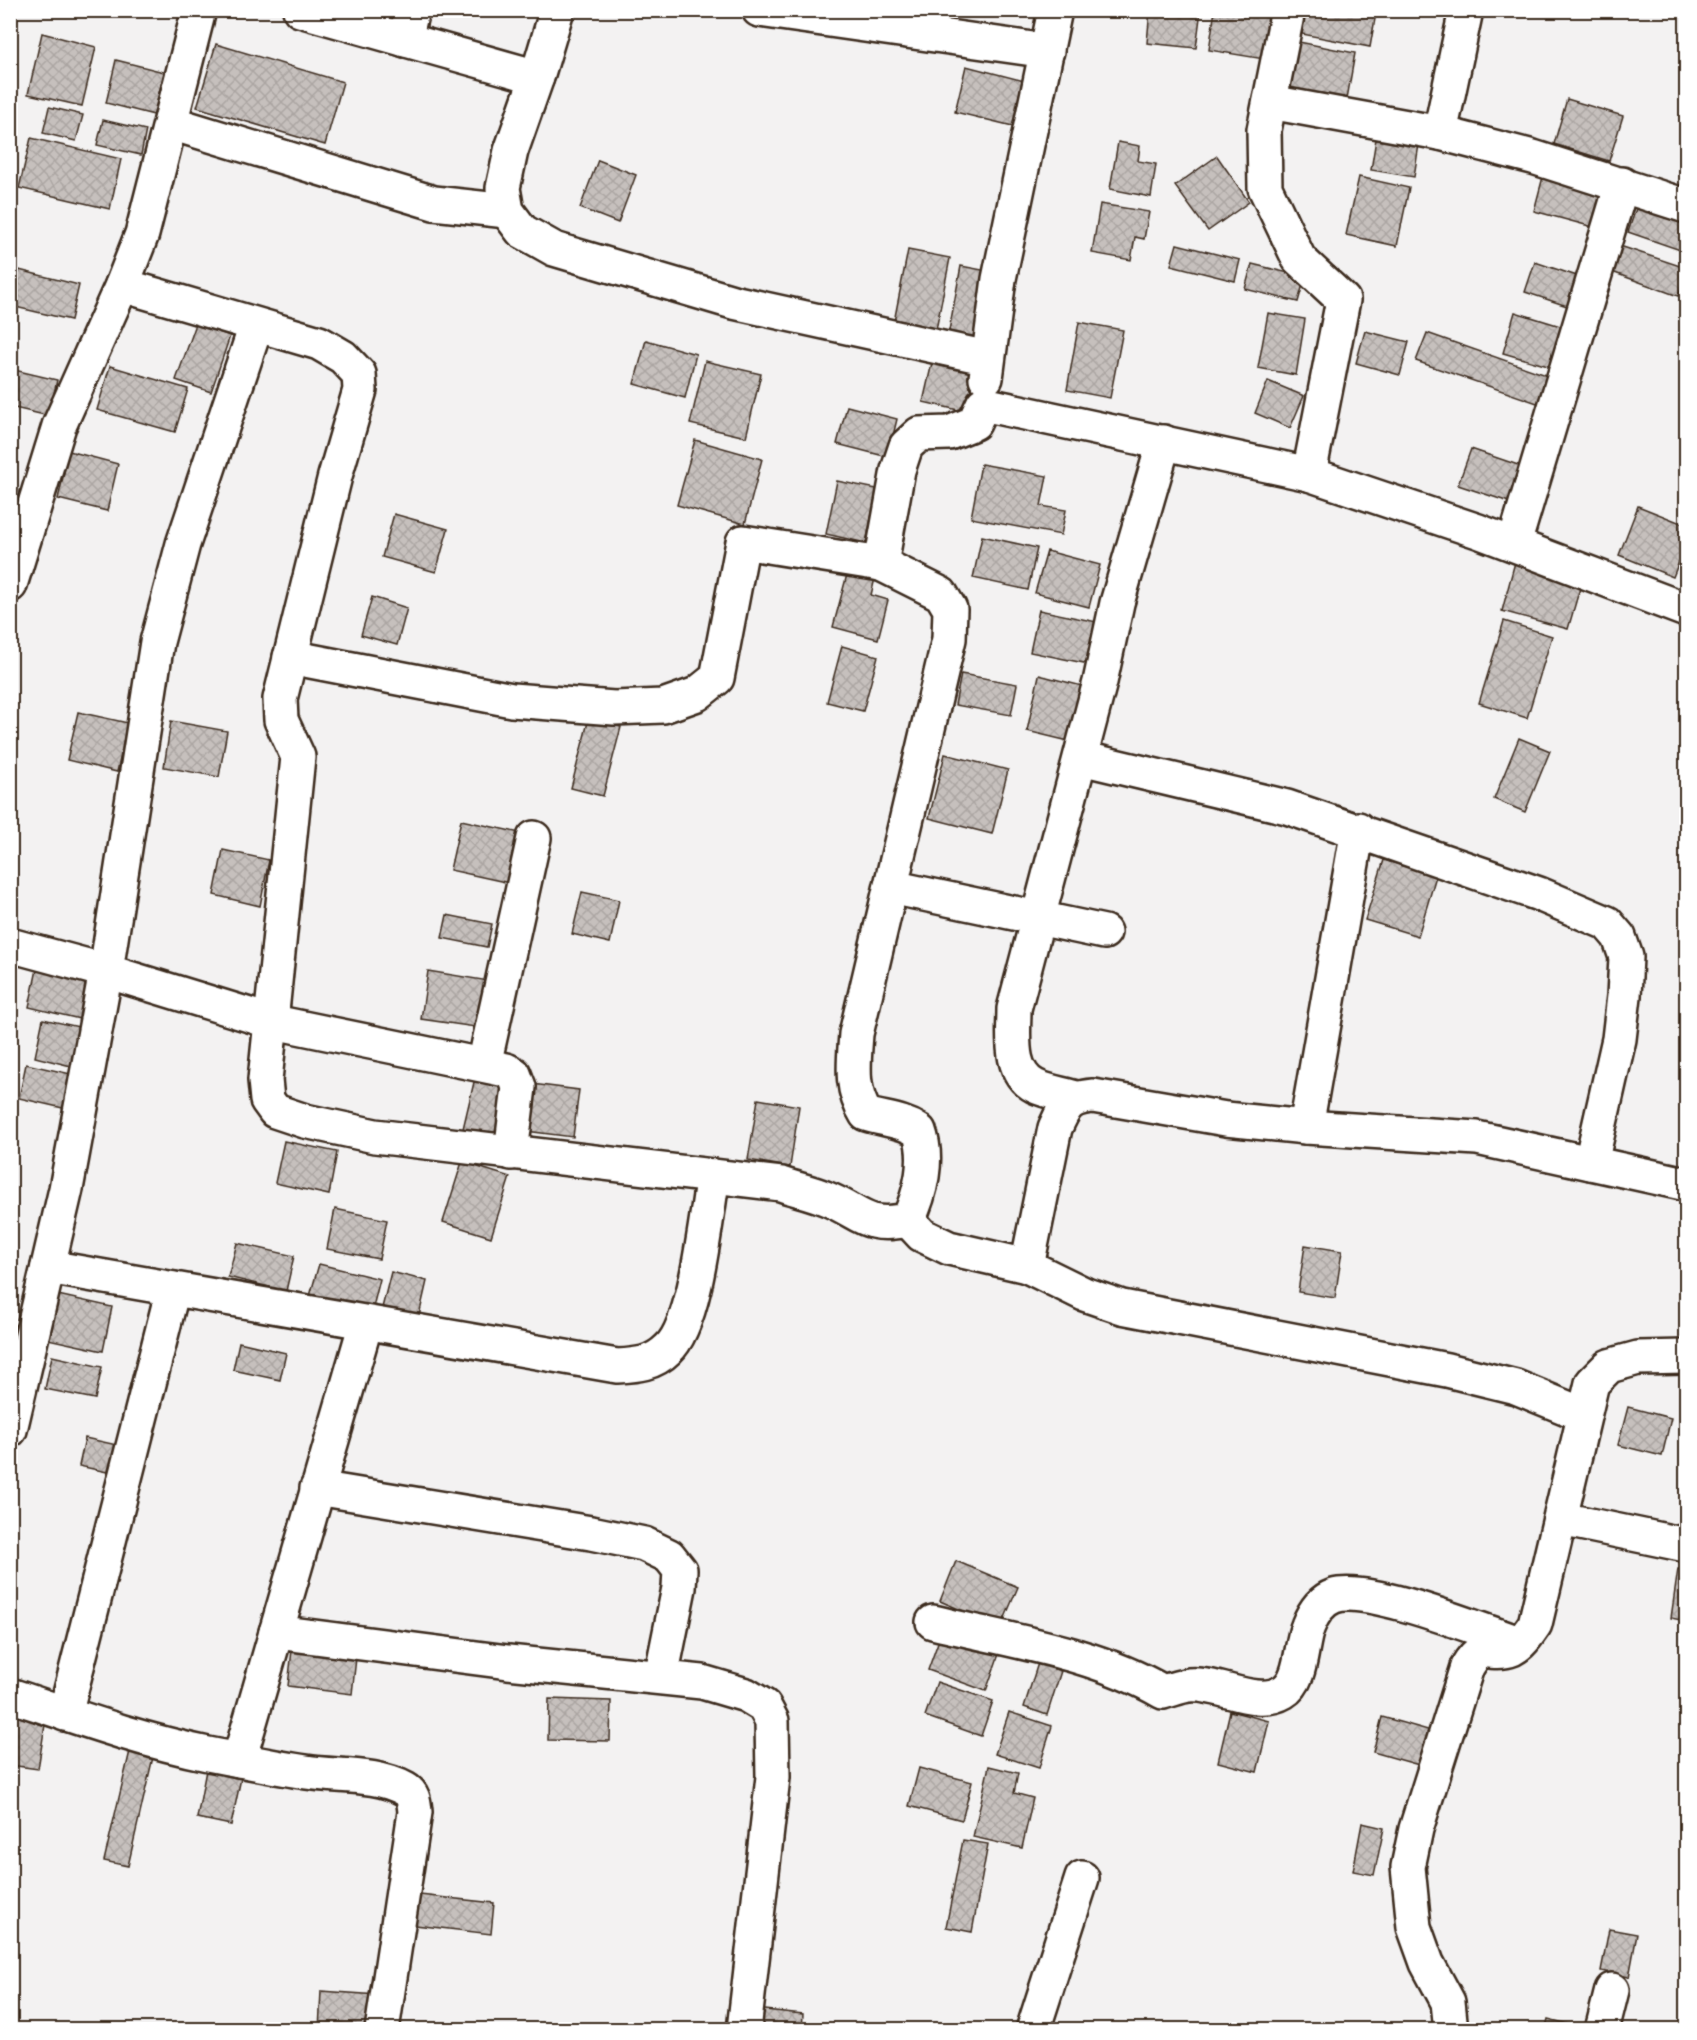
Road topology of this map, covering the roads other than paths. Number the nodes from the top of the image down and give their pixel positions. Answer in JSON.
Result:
{"nodes":[{"id":1,"x":200,"y":10,"type":"edge"},
{"id":2,"x":300,"y":10,"type":"edge"},
{"id":3,"x":557,"y":10,"type":"edge"},
{"id":4,"x":759,"y":10,"type":"edge"},
{"id":5,"x":1055,"y":10,"type":"edge"},
{"id":6,"x":1288,"y":10,"type":"edge"},
{"id":7,"x":1466,"y":10,"type":"edge"},
{"id":8,"x":408,"y":25,"type":"edge"},
{"id":9,"x":1047,"y":51,"type":"junction"},
{"id":10,"x":537,"y":77,"type":"junction"},
{"id":11,"x":1270,"y":102,"type":"junction"},
{"id":12,"x":171,"y":123,"type":"junction"},
{"id":13,"x":1440,"y":133,"type":"junction"},
{"id":14,"x":1622,"y":184,"type":"junction"},
{"id":15,"x":1686,"y":206,"type":"edge"},
{"id":16,"x":507,"y":211,"type":"junction"},
{"id":17,"x":122,"y":285,"type":"junction"},
{"id":18,"x":256,"y":326,"type":"junction"},
{"id":19,"x":988,"y":358,"type":"junction"},
{"id":20,"x":983,"y":404,"type":"junction"},
{"id":21,"x":1164,"y":442,"type":"junction"},
{"id":22,"x":1309,"y":474,"type":"junction"},
{"id":23,"x":1514,"y":544,"type":"junction"},
{"id":24,"x":881,"y":564,"type":"junction"},
{"id":25,"x":11,"y":579,"type":"edge"},
{"id":26,"x":1686,"y":610,"type":"edge"},
{"id":27,"x":290,"y":657,"type":"junction"},
{"id":28,"x":1081,"y":758,"type":"junction"},
{"id":29,"x":1358,"y":829,"type":"junction"},
{"id":30,"x":534,"y":838,"type":"dead end"},
{"id":31,"x":891,"y":887,"type":"junction"},
{"id":32,"x":1039,"y":918,"type":"junction"},
{"id":33,"x":1104,"y":932,"type":"dead end"},
{"id":34,"x":10,"y":945,"type":"edge"},
{"id":35,"x":106,"y":970,"type":"junction"},
{"id":36,"x":268,"y":1021,"type":"junction"},
{"id":37,"x":484,"y":1065,"type":"junction"},
{"id":38,"x":1076,"y":1098,"type":"junction"},
{"id":39,"x":1306,"y":1127,"type":"junction"},
{"id":40,"x":511,"y":1154,"type":"junction"},
{"id":41,"x":1592,"y":1162,"type":"junction"},
{"id":42,"x":713,"y":1176,"type":"junction"},
{"id":43,"x":1686,"y":1184,"type":"edge"},
{"id":44,"x":908,"y":1220,"type":"junction"},
{"id":45,"x":1027,"y":1266,"type":"junction"},
{"id":46,"x":48,"y":1267,"type":"junction"},
{"id":47,"x":173,"y":1289,"type":"junction"},
{"id":48,"x":366,"y":1323,"type":"junction"},
{"id":49,"x":1686,"y":1357,"type":"edge"},
{"id":50,"x":1584,"y":1415,"type":"junction"},
{"id":51,"x":10,"y":1430,"type":"edge"},
{"id":52,"x":317,"y":1488,"type":"junction"},
{"id":53,"x":1561,"y":1519,"type":"junction"},
{"id":54,"x":1686,"y":1545,"type":"edge"},
{"id":55,"x":933,"y":1622,"type":"dead end"},
{"id":56,"x":276,"y":1632,"type":"junction"},
{"id":57,"x":1521,"y":1643,"type":"junction"},
{"id":58,"x":661,"y":1677,"type":"junction"},
{"id":59,"x":10,"y":1695,"type":"edge"},
{"id":60,"x":65,"y":1714,"type":"junction"},
{"id":61,"x":239,"y":1760,"type":"junction"},
{"id":62,"x":1082,"y":1878,"type":"dead end"},
{"id":63,"x":1612,"y":1990,"type":"dead end"},
{"id":64,"x":382,"y":2030,"type":"edge"},
{"id":65,"x":744,"y":2030,"type":"edge"},
{"id":66,"x":1033,"y":2030,"type":"edge"},
{"id":67,"x":1451,"y":2030,"type":"edge"},
{"id":68,"x":1602,"y":2030,"type":"edge"}],
"edges":[{"from":1,"to":12,"type":"street"},
{"from":2,"to":8,"type":"street"},
{"from":3,"to":10,"type":"street"},
{"from":4,"to":9,"type":"street"},
{"from":5,"to":9,"type":"street"},
{"from":6,"to":11,"type":"street"},
{"from":7,"to":13,"type":"street"},
{"from":8,"to":10,"type":"street"},
{"from":9,"to":19,"type":"street"},
{"from":10,"to":16,"type":"street"},
{"from":11,"to":13,"type":"street"},
{"from":11,"to":22,"type":"street"},
{"from":12,"to":16,"type":"street"},
{"from":12,"to":17,"type":"street"},
{"from":13,"to":14,"type":"street"},
{"from":14,"to":15,"type":"street"},
{"from":14,"to":23,"type":"street"},
{"from":16,"to":19,"type":"street"},
{"from":17,"to":18,"type":"street"},
{"from":17,"to":25,"type":"street"},
{"from":18,"to":27,"type":"street"},
{"from":18,"to":35,"type":"street"},
{"from":19,"to":20,"type":"street"},
{"from":20,"to":21,"type":"street"},
{"from":20,"to":24,"type":"street"},
{"from":21,"to":22,"type":"street"},
{"from":21,"to":28,"type":"street"},
{"from":22,"to":23,"type":"street"},
{"from":23,"to":26,"type":"street"},
{"from":24,"to":27,"type":"street"},
{"from":24,"to":31,"type":"street"},
{"from":27,"to":36,"type":"street"},
{"from":28,"to":29,"type":"street"},
{"from":28,"to":32,"type":"street"},
{"from":29,"to":39,"type":"street"},
{"from":29,"to":41,"type":"street"},
{"from":30,"to":37,"type":"street"},
{"from":31,"to":32,"type":"street"},
{"from":31,"to":44,"type":"street"},
{"from":32,"to":33,"type":"street"},
{"from":32,"to":38,"type":"street"},
{"from":34,"to":35,"type":"street"},
{"from":35,"to":36,"type":"street"},
{"from":35,"to":46,"type":"street"},
{"from":36,"to":37,"type":"street"},
{"from":36,"to":40,"type":"street"},
{"from":37,"to":40,"type":"street"},
{"from":38,"to":39,"type":"street"},
{"from":38,"to":45,"type":"street"},
{"from":39,"to":41,"type":"street"},
{"from":40,"to":42,"type":"street"},
{"from":41,"to":43,"type":"street"},
{"from":42,"to":44,"type":"street"},
{"from":42,"to":48,"type":"street"},
{"from":44,"to":45,"type":"street"},
{"from":45,"to":50,"type":"street"},
{"from":46,"to":47,"type":"street"},
{"from":46,"to":51,"type":"street"},
{"from":47,"to":48,"type":"street"},
{"from":47,"to":60,"type":"street"},
{"from":48,"to":52,"type":"street"},
{"from":49,"to":50,"type":"street"},
{"from":50,"to":53,"type":"street"},
{"from":52,"to":56,"type":"street"},
{"from":52,"to":58,"type":"street"},
{"from":53,"to":54,"type":"street"},
{"from":53,"to":57,"type":"street"},
{"from":55,"to":57,"type":"street"},
{"from":56,"to":58,"type":"street"},
{"from":56,"to":61,"type":"street"},
{"from":57,"to":67,"type":"street"},
{"from":58,"to":65,"type":"street"},
{"from":59,"to":60,"type":"street"},
{"from":60,"to":61,"type":"street"},
{"from":61,"to":64,"type":"street"},
{"from":62,"to":66,"type":"street"},
{"from":63,"to":68,"type":"street"}]}
